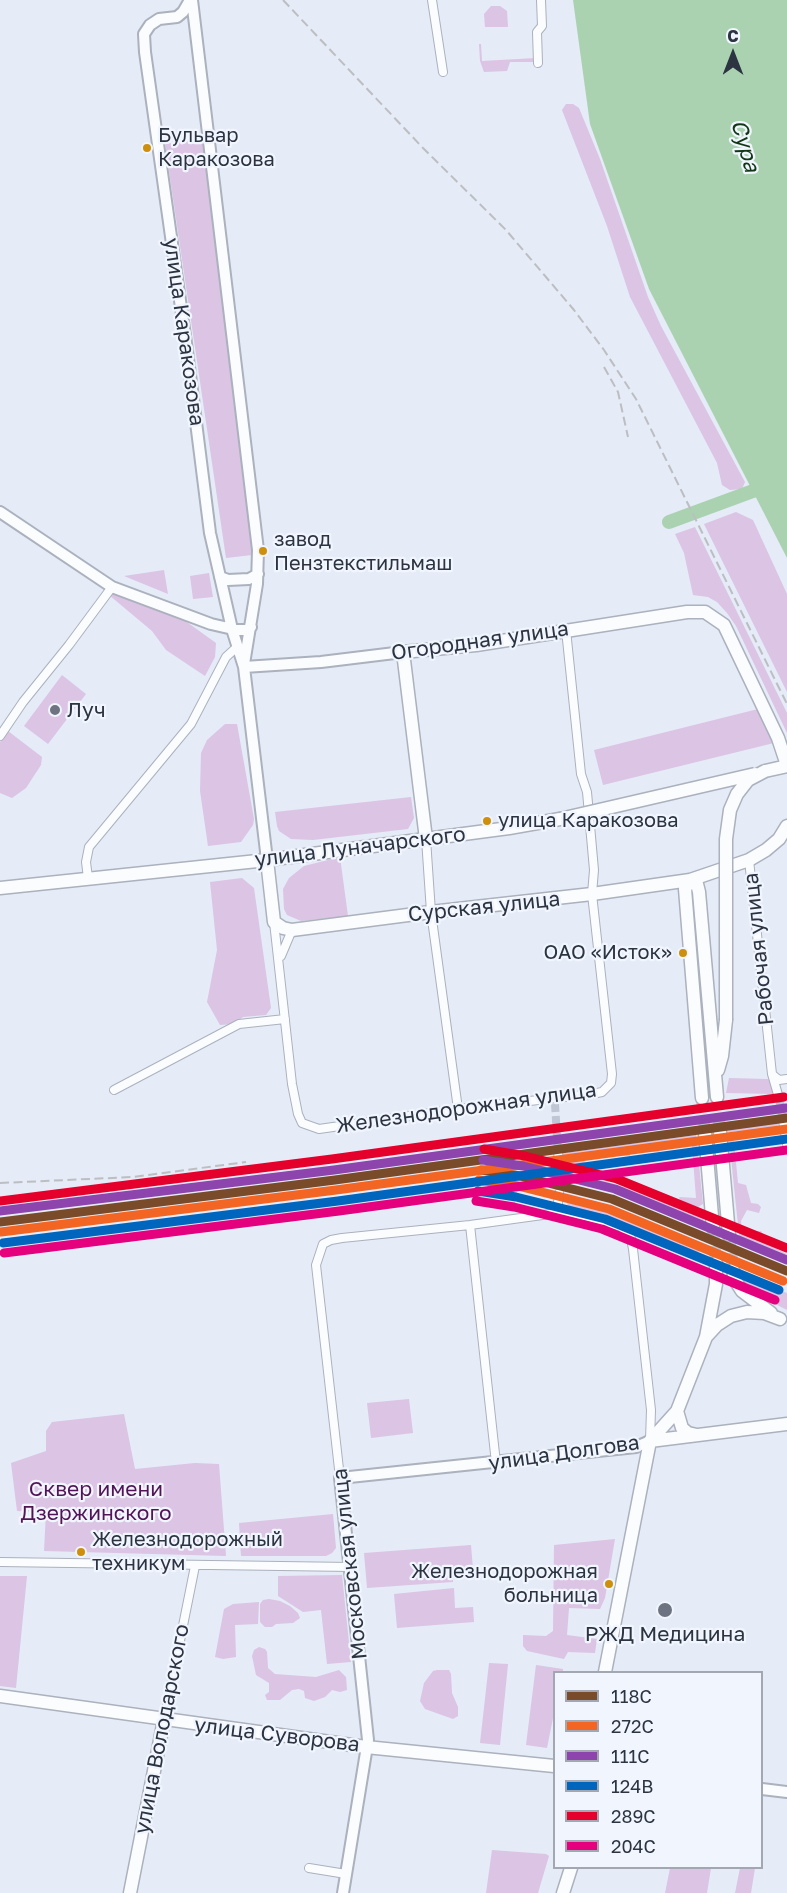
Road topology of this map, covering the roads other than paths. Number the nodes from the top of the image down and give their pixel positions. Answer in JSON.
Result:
{"nodes":[{"id":1,"x":191,"y":0,"type":"edge"},
{"id":2,"x":432,"y":0,"type":"edge"},
{"id":3,"x":541,"y":0,"type":"edge"},
{"id":4,"x":177,"y":18,"type":"junction"},
{"id":5,"x":196,"y":35,"type":"junction"},
{"id":6,"x":538,"y":63,"type":"dead end"},
{"id":7,"x":443,"y":72,"type":"dead end"},
{"id":8,"x":0,"y":512,"type":"edge"},
{"id":9,"x":258,"y":574,"type":"junction"},
{"id":10,"x":220,"y":578,"type":"junction"},
{"id":11,"x":112,"y":587,"type":"junction"},
{"id":12,"x":251,"y":627,"type":"junction"},
{"id":13,"x":232,"y":629,"type":"junction"},
{"id":14,"x":566,"y":630,"type":"junction"},
{"id":15,"x":237,"y":647,"type":"junction"},
{"id":16,"x":403,"y":652,"type":"junction"},
{"id":17,"x":244,"y":667,"type":"junction"},
{"id":18,"x":0,"y":736,"type":"edge"},
{"id":19,"x":787,"y":766,"type":"edge"},
{"id":20,"x":765,"y":771,"type":"junction"},
{"id":21,"x":787,"y":826,"type":"edge"},
{"id":22,"x":426,"y":839,"type":"junction"},
{"id":23,"x":267,"y":860,"type":"junction"},
{"id":24,"x":749,"y":860,"type":"junction"},
{"id":25,"x":708,"y":874,"type":"junction"},
{"id":26,"x":88,"y":878,"type":"junction"},
{"id":27,"x":690,"y":880,"type":"junction"},
{"id":28,"x":663,"y":885,"type":"junction"},
{"id":29,"x":0,"y":888,"type":"edge"},
{"id":30,"x":699,"y":892,"type":"junction"},
{"id":31,"x":592,"y":894,"type":"junction"},
{"id":32,"x":687,"y":906,"type":"junction"},
{"id":33,"x":431,"y":912,"type":"junction"},
{"id":34,"x":274,"y":922,"type":"junction"},
{"id":35,"x":292,"y":930,"type":"junction"},
{"id":36,"x":280,"y":960,"type":"junction"},
{"id":37,"x":285,"y":1019,"type":"junction"},
{"id":38,"x":772,"y":1074,"type":"junction"},
{"id":39,"x":787,"y":1079,"type":"edge"},
{"id":40,"x":715,"y":1080,"type":"junction"},
{"id":41,"x":114,"y":1090,"type":"dead end"},
{"id":42,"x":717,"y":1097,"type":"tunnel mouth"},
{"id":43,"x":702,"y":1098,"type":"tunnel mouth"},
{"id":44,"x":779,"y":1098,"type":"tunnel mouth"},
{"id":45,"x":458,"y":1109,"type":"junction"},
{"id":46,"x":783,"y":1122,"type":"dead end"},
{"id":47,"x":319,"y":1129,"type":"joint"},
{"id":48,"x":720,"y":1131,"type":"tunnel mouth"},
{"id":49,"x":705,"y":1133,"type":"tunnel mouth"},
{"id":50,"x":787,"y":1144,"type":"edge"},
{"id":51,"x":558,"y":1152,"type":"tunnel mouth"},
{"id":52,"x":561,"y":1178,"type":"dead end"},
{"id":53,"x":559,"y":1193,"type":"dead end"},
{"id":54,"x":557,"y":1213,"type":"junction"},
{"id":55,"x":470,"y":1225,"type":"junction"},
{"id":56,"x":713,"y":1228,"type":"tunnel mouth"},
{"id":57,"x":729,"y":1235,"type":"tunnel mouth"},
{"id":58,"x":716,"y":1263,"type":"tunnel mouth"},
{"id":59,"x":733,"y":1270,"type":"tunnel mouth"},
{"id":60,"x":783,"y":1321,"type":"edge"},
{"id":61,"x":706,"y":1337,"type":"junction"},
{"id":62,"x":651,"y":1410,"type":"junction"},
{"id":63,"x":674,"y":1414,"type":"junction"},
{"id":64,"x":787,"y":1424,"type":"edge"},
{"id":65,"x":696,"y":1435,"type":"junction"},
{"id":66,"x":650,"y":1441,"type":"junction"},
{"id":67,"x":496,"y":1463,"type":"junction"},
{"id":68,"x":340,"y":1478,"type":"junction"},
{"id":69,"x":0,"y":1562,"type":"edge"},
{"id":70,"x":195,"y":1566,"type":"junction"},
{"id":71,"x":351,"y":1567,"type":"junction"},
{"id":72,"x":605,"y":1671,"type":"edge"},
{"id":73,"x":0,"y":1696,"type":"edge"},
{"id":74,"x":164,"y":1720,"type":"junction"},
{"id":75,"x":366,"y":1747,"type":"junction"},
{"id":76,"x":553,"y":1766,"type":"edge"},
{"id":77,"x":763,"y":1789,"type":"edge"},
{"id":78,"x":787,"y":1792,"type":"edge"},
{"id":79,"x":309,"y":1868,"type":"dead end"},
{"id":80,"x":571,"y":1869,"type":"edge"},
{"id":81,"x":346,"y":1874,"type":"junction"},
{"id":82,"x":130,"y":1893,"type":"edge"},
{"id":83,"x":343,"y":1893,"type":"edge"},
{"id":84,"x":563,"y":1893,"type":"edge"}],
"edges":[{"from":1,"to":4,"type":"main road","name":"улица Каракозова"},
{"from":1,"to":5,"type":"main road","name":"улица Каракозова"},
{"from":2,"to":7,"type":"street"},
{"from":3,"to":6,"type":"street"},
{"from":4,"to":5,"type":"main road"},
{"from":4,"to":10,"type":"main road","name":"улица Каракозова"},
{"from":5,"to":9,"type":"main road","name":"улица Каракозова"},
{"from":8,"to":11,"type":"main road"},
{"from":9,"to":10,"type":"main road"},
{"from":9,"to":12,"type":"main road","name":"улица Каракозова"},
{"from":10,"to":13,"type":"main road","name":"улица Каракозова"},
{"from":11,"to":13,"type":"main road"},
{"from":11,"to":18,"type":"street"},
{"from":12,"to":13,"type":"main road"},
{"from":12,"to":17,"type":"main road","name":"улица Каракозова"},
{"from":13,"to":15,"type":"main road","name":"улица Каракозова"},
{"from":14,"to":16,"type":"main road","name":"Огородная улица"},
{"from":14,"to":19,"type":"main road","name":"Огородная улица"},
{"from":14,"to":31,"type":"street"},
{"from":15,"to":17,"type":"main road","name":"улица Каракозова"},
{"from":15,"to":26,"type":"street"},
{"from":16,"to":17,"type":"main road","name":"Огородная улица"},
{"from":16,"to":22,"type":"main road"},
{"from":17,"to":23,"type":"main road","name":"улица Каракозова"},
{"from":19,"to":20,"type":"main road","name":"улица Луначарского"},
{"from":20,"to":22,"type":"main road","name":"улица Луначарского","bridge":true},
{"from":20,"to":40,"type":"main road","bridge":true},
{"from":21,"to":24,"type":"main road","name":"Сурская улица"},
{"from":22,"to":23,"type":"main road","name":"улица Луначарского"},
{"from":22,"to":33,"type":"street"},
{"from":23,"to":26,"type":"main road","name":"улица Луначарского"},
{"from":23,"to":34,"type":"main road","name":"улица Каракозова"},
{"from":24,"to":25,"type":"main road","name":"Сурская улица"},
{"from":24,"to":38,"type":"street","name":"Рабочая улица"},
{"from":25,"to":27,"type":"main road","name":"Сурская улица"},
{"from":25,"to":30,"type":"main road"},
{"from":26,"to":29,"type":"main road","name":"улица Луначарского"},
{"from":27,"to":28,"type":"main road","name":"Сурская улица"},
{"from":27,"to":30,"type":"main road"},
{"from":27,"to":32,"type":"main road"},
{"from":28,"to":31,"type":"main road","name":"Сурская улица"},
{"from":28,"to":32,"type":"main road"},
{"from":30,"to":40,"type":"main road"},
{"from":31,"to":33,"type":"main road","name":"Сурская улица"},
{"from":31,"to":45,"type":"street","name":"Железнодорожная улица"},
{"from":32,"to":43,"type":"main road"},
{"from":33,"to":35,"type":"main road","name":"Сурская улица"},
{"from":33,"to":45,"type":"street"},
{"from":34,"to":35,"type":"main road"},
{"from":34,"to":36,"type":"street","name":"улица Каракозова"},
{"from":35,"to":36,"type":"street"},
{"from":36,"to":37,"type":"street","name":"улица Каракозова"},
{"from":37,"to":41,"type":"street"},
{"from":37,"to":47,"type":"street","name":"улица Каракозова"},
{"from":38,"to":39,"type":"street"},
{"from":38,"to":44,"type":"street","name":"Рабочая улица"},
{"from":40,"to":42,"type":"main road"},
{"from":45,"to":47,"type":"street","name":"Железнодорожная улица"},
{"from":46,"to":50,"type":"street"},
{"from":48,"to":57,"type":"main road"},
{"from":49,"to":56,"type":"main road"},
{"from":51,"to":52,"type":"street"},
{"from":53,"to":54,"type":"street"},
{"from":54,"to":55,"type":"street"},
{"from":54,"to":62,"type":"street"},
{"from":55,"to":67,"type":"street"},
{"from":55,"to":68,"type":"street","name":"Московская улица"},
{"from":58,"to":61,"type":"main road"},
{"from":59,"to":60,"type":"main road"},
{"from":60,"to":61,"type":"main road"},
{"from":61,"to":63,"type":"main road"},
{"from":62,"to":63,"type":"street"},
{"from":62,"to":66,"type":"street"},
{"from":63,"to":65,"type":"main road"},
{"from":63,"to":66,"type":"main road"},
{"from":64,"to":65,"type":"main road","name":"улица Долгова"},
{"from":65,"to":66,"type":"main road","name":"улица Долгова"},
{"from":66,"to":67,"type":"main road","name":"улица Долгова"},
{"from":66,"to":72,"type":"main road"},
{"from":67,"to":68,"type":"main road","name":"улица Долгова"},
{"from":68,"to":71,"type":"main road","name":"Московская улица"},
{"from":69,"to":70,"type":"street"},
{"from":70,"to":71,"type":"street"},
{"from":70,"to":74,"type":"street","name":"улица Володарского"},
{"from":71,"to":75,"type":"main road","name":"Московская улица"},
{"from":73,"to":74,"type":"main road","name":"улица Суворова"},
{"from":74,"to":75,"type":"main road","name":"улица Суворова"},
{"from":74,"to":82,"type":"main road","name":"улица Володарского"},
{"from":75,"to":76,"type":"main road","name":"улица Суворова"},
{"from":75,"to":81,"type":"main road","name":"Московская улица"},
{"from":77,"to":78,"type":"main road"},
{"from":79,"to":81,"type":"street"},
{"from":80,"to":84,"type":"main road"},
{"from":81,"to":83,"type":"main road","name":"Московская улица"}]}
